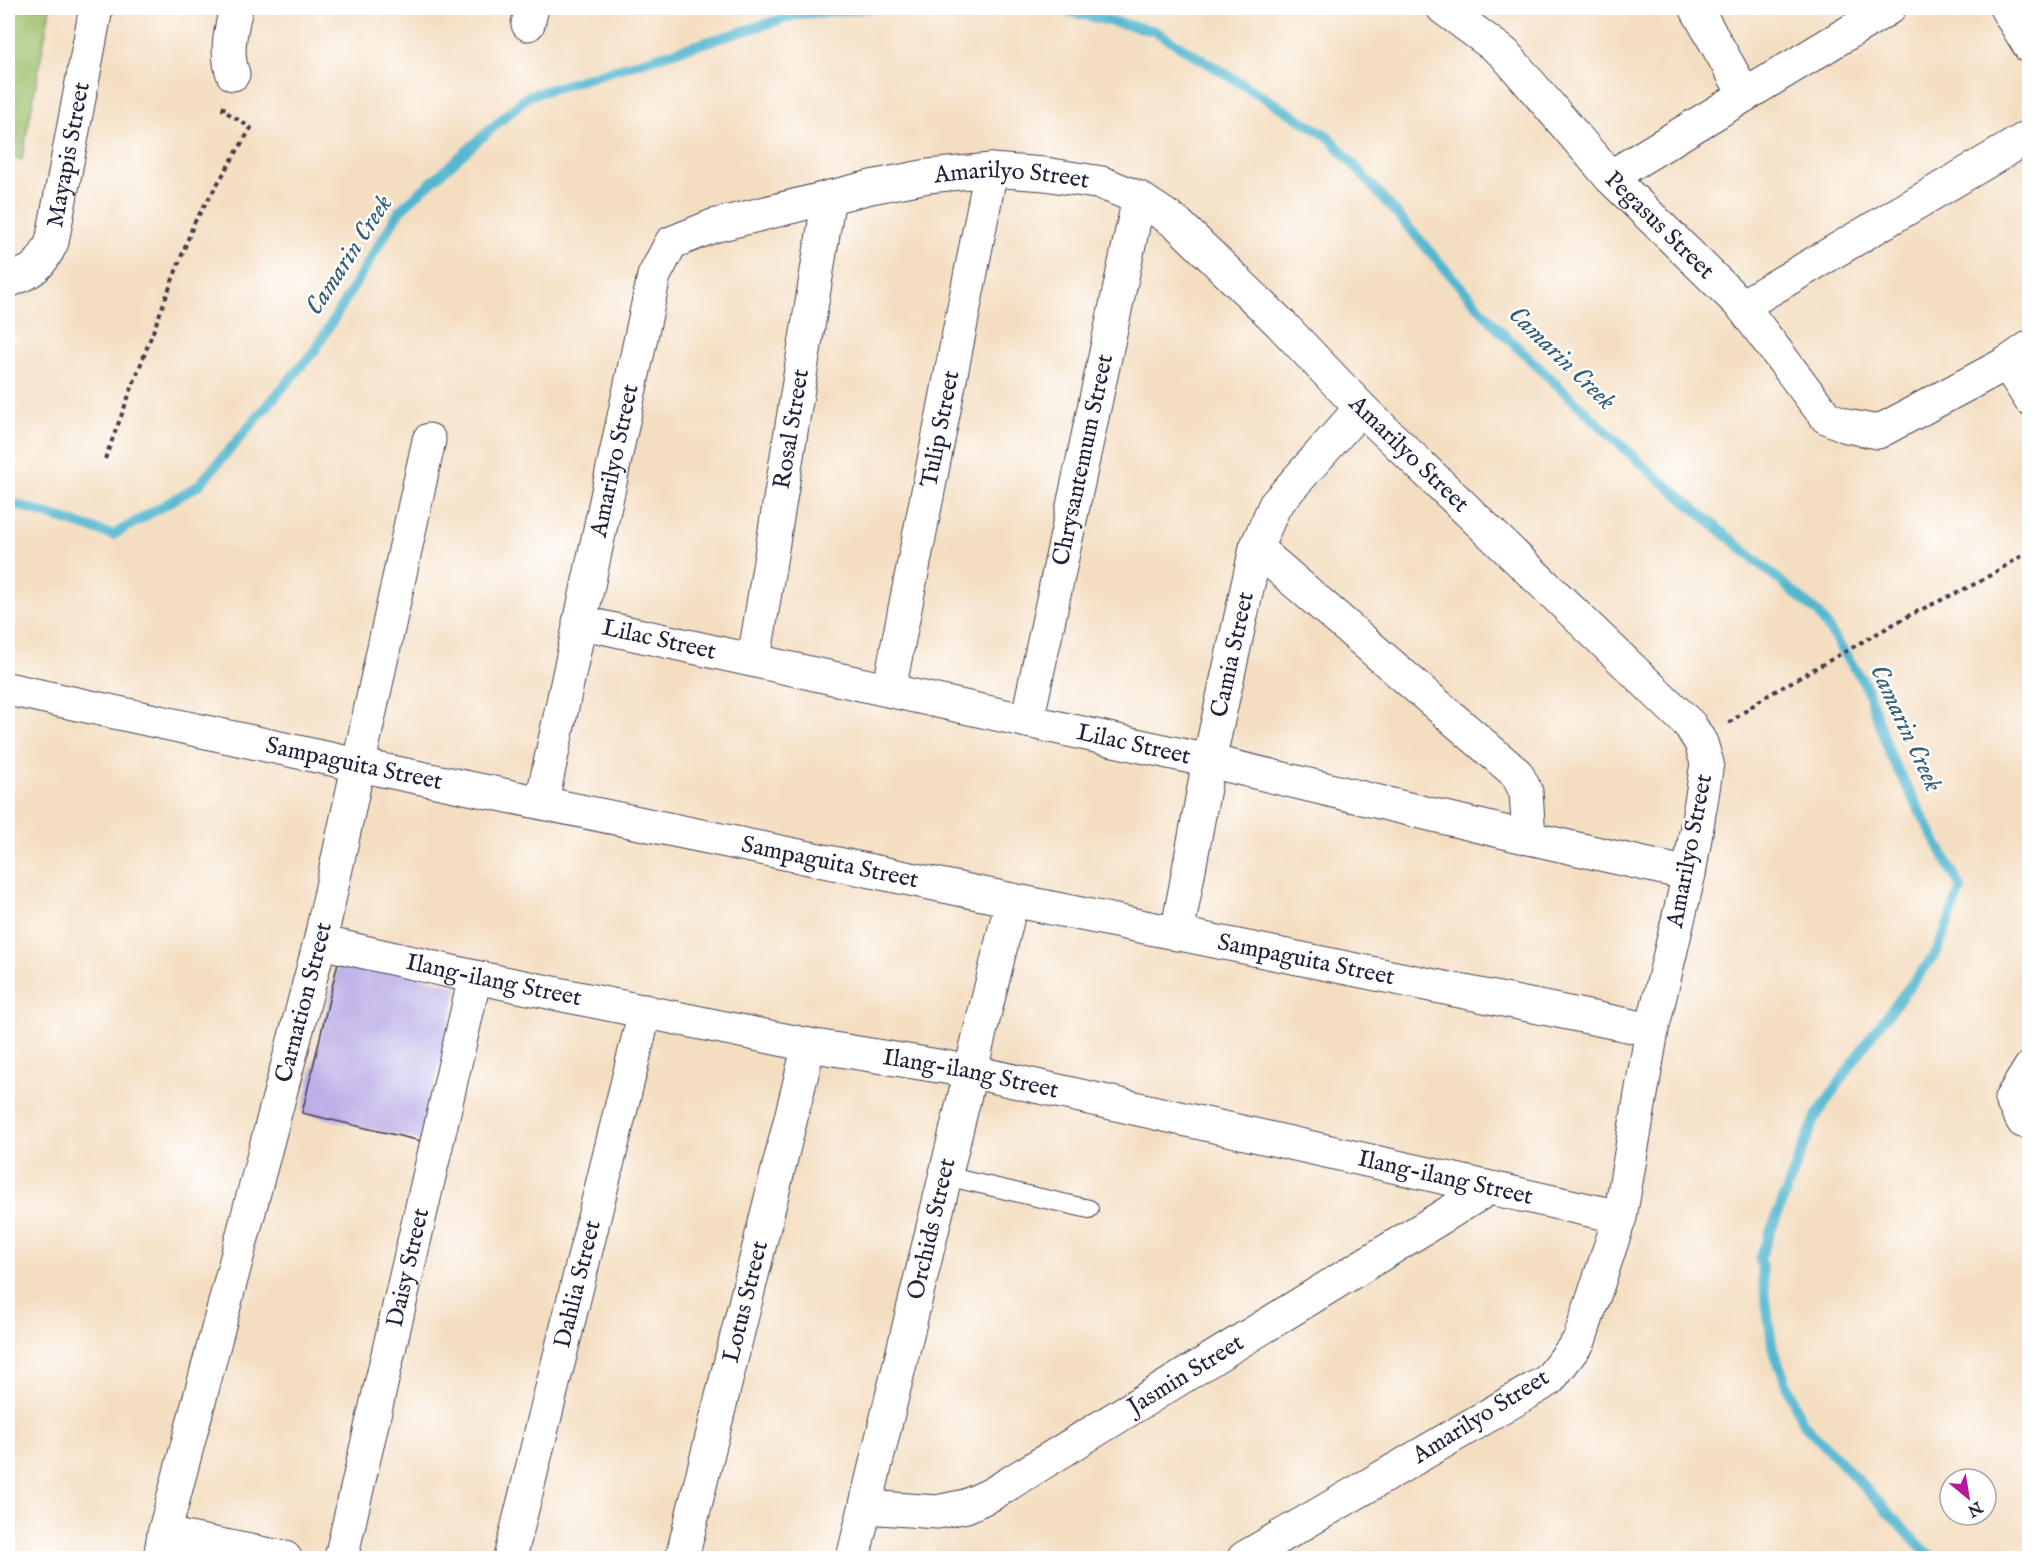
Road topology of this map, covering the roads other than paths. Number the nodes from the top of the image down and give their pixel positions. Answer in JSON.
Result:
{"nodes":[{"id":1,"x":96,"y":8,"type":"edge"},
{"id":2,"x":236,"y":8,"type":"edge"},
{"id":3,"x":1443,"y":8,"type":"edge"},
{"id":4,"x":1696,"y":8,"type":"edge"},
{"id":5,"x":1888,"y":8,"type":"edge"},
{"id":6,"x":2006,"y":8,"type":"edge"},
{"id":7,"x":2030,"y":47,"type":"edge"},
{"id":8,"x":233,"y":74,"type":"road end"},
{"id":9,"x":1745,"y":95,"type":"junction"},
{"id":10,"x":2030,"y":136,"type":"edge"},
{"id":11,"x":991,"y":170,"type":"junction"},
{"id":12,"x":1610,"y":177,"type":"junction"},
{"id":13,"x":829,"y":197,"type":"junction"},
{"id":14,"x":1139,"y":198,"type":"junction"},
{"id":15,"x":8,"y":281,"type":"edge"},
{"id":16,"x":1742,"y":306,"type":"junction"},
{"id":17,"x":2018,"y":355,"type":"edge"},
{"id":18,"x":2030,"y":399,"type":"edge"},
{"id":19,"x":1361,"y":408,"type":"junction"},
{"id":20,"x":429,"y":440,"type":"dead end"},
{"id":21,"x":1256,"y":548,"type":"junction"},
{"id":22,"x":579,"y":622,"type":"junction"},
{"id":23,"x":754,"y":660,"type":"junction"},
{"id":24,"x":8,"y":690,"type":"edge"},
{"id":25,"x":889,"y":690,"type":"junction"},
{"id":26,"x":1027,"y":720,"type":"junction"},
{"id":27,"x":1209,"y":761,"type":"junction"},
{"id":28,"x":358,"y":765,"type":"junction"},
{"id":29,"x":542,"y":801,"type":"junction"},
{"id":30,"x":1529,"y":838,"type":"junction"},
{"id":31,"x":1689,"y":874,"type":"junction"},
{"id":32,"x":1012,"y":900,"type":"junction"},
{"id":33,"x":1177,"y":934,"type":"junction"},
{"id":34,"x":320,"y":942,"type":"junction"},
{"id":35,"x":475,"y":977,"type":"junction"},
{"id":36,"x":645,"y":1011,"type":"junction"},
{"id":37,"x":1652,"y":1030,"type":"junction"},
{"id":38,"x":809,"y":1045,"type":"junction"},
{"id":39,"x":2030,"y":1068,"type":"edge"},
{"id":40,"x":969,"y":1071,"type":"junction"},
{"id":41,"x":2026,"y":1121,"type":"edge"},
{"id":42,"x":945,"y":1176,"type":"junction"},
{"id":43,"x":1489,"y":1188,"type":"junction"},
{"id":44,"x":1089,"y":1209,"type":"dead end"},
{"id":45,"x":1620,"y":1217,"type":"junction"},
{"id":46,"x":866,"y":1506,"type":"junction"},
{"id":47,"x":162,"y":1546,"type":"edge"},
{"id":48,"x":285,"y":1558,"type":"edge"},
{"id":49,"x":341,"y":1558,"type":"edge"},
{"id":50,"x":510,"y":1558,"type":"edge"},
{"id":51,"x":682,"y":1558,"type":"edge"},
{"id":52,"x":853,"y":1558,"type":"edge"},
{"id":53,"x":1244,"y":1558,"type":"edge"}],
"edges":[{"from":1,"to":15,"type":"street","name":"Mayapis Street"},
{"from":2,"to":8,"type":"street"},
{"from":3,"to":12,"type":"street","name":"Pegasus Street"},
{"from":4,"to":9,"type":"street"},
{"from":5,"to":9,"type":"street"},
{"from":6,"to":7,"type":"street"},
{"from":9,"to":12,"type":"street"},
{"from":10,"to":16,"type":"street"},
{"from":11,"to":13,"type":"street","name":"Amarilyo Street"},
{"from":11,"to":14,"type":"street","name":"Amarilyo Street"},
{"from":11,"to":25,"type":"street","name":"Tulip Street"},
{"from":12,"to":16,"type":"street","name":"Pegasus Street"},
{"from":13,"to":22,"type":"street","name":"Amarilyo Street"},
{"from":13,"to":23,"type":"street","name":"Rosal Street"},
{"from":14,"to":19,"type":"street","name":"Amarilyo Street"},
{"from":14,"to":26,"type":"street","name":"Chrysantemum Street"},
{"from":16,"to":17,"type":"street","name":"Pegasus Street"},
{"from":17,"to":18,"type":"street"},
{"from":19,"to":21,"type":"street","name":"Camia Street"},
{"from":19,"to":31,"type":"street","name":"Amarilyo Street"},
{"from":20,"to":28,"type":"street","name":"Carnation Street"},
{"from":21,"to":27,"type":"street","name":"Camia Street"},
{"from":21,"to":30,"type":"street"},
{"from":22,"to":23,"type":"street","name":"Lilac Street"},
{"from":22,"to":29,"type":"street","name":"Amarilyo Street"},
{"from":23,"to":25,"type":"street","name":"Lilac Street"},
{"from":24,"to":28,"type":"street","name":"Sampaguita Street"},
{"from":25,"to":26,"type":"street","name":"Lilac Street"},
{"from":26,"to":27,"type":"street","name":"Lilac Street"},
{"from":27,"to":30,"type":"street","name":"Lilac Street"},
{"from":27,"to":33,"type":"street","name":"Camia Street"},
{"from":28,"to":29,"type":"street","name":"Sampaguita Street"},
{"from":28,"to":34,"type":"street","name":"Carnation Street"},
{"from":29,"to":32,"type":"street","name":"Sampaguita Street"},
{"from":30,"to":31,"type":"street","name":"Lilac Street"},
{"from":31,"to":37,"type":"street","name":"Amarilyo Street"},
{"from":32,"to":33,"type":"street","name":"Sampaguita Street"},
{"from":32,"to":40,"type":"street","name":"Orchids Street"},
{"from":33,"to":37,"type":"street","name":"Sampaguita Street"},
{"from":34,"to":35,"type":"street","name":"Ilang-ilang Street"},
{"from":34,"to":47,"type":"street","name":"Carnation Street"},
{"from":35,"to":36,"type":"street","name":"Ilang-ilang Street"},
{"from":35,"to":49,"type":"street","name":"Daisy Street"},
{"from":36,"to":38,"type":"street","name":"Ilang-ilang Street"},
{"from":36,"to":50,"type":"street","name":"Dahlia Street"},
{"from":37,"to":45,"type":"street","name":"Amarilyo Street"},
{"from":38,"to":40,"type":"street","name":"Ilang-ilang Street"},
{"from":38,"to":51,"type":"street","name":"Lotus Street"},
{"from":39,"to":41,"type":"street"},
{"from":40,"to":42,"type":"street","name":"Orchids Street"},
{"from":40,"to":43,"type":"street","name":"Ilang-ilang Street"},
{"from":42,"to":44,"type":"lane"},
{"from":42,"to":46,"type":"street","name":"Orchids Street"},
{"from":43,"to":45,"type":"street","name":"Ilang-ilang Street"},
{"from":43,"to":46,"type":"street","name":"Jasmin Street"},
{"from":45,"to":53,"type":"street","name":"Amarilyo Street"},
{"from":46,"to":52,"type":"street","name":"Orchids Street"},
{"from":47,"to":48,"type":"street"}]}
